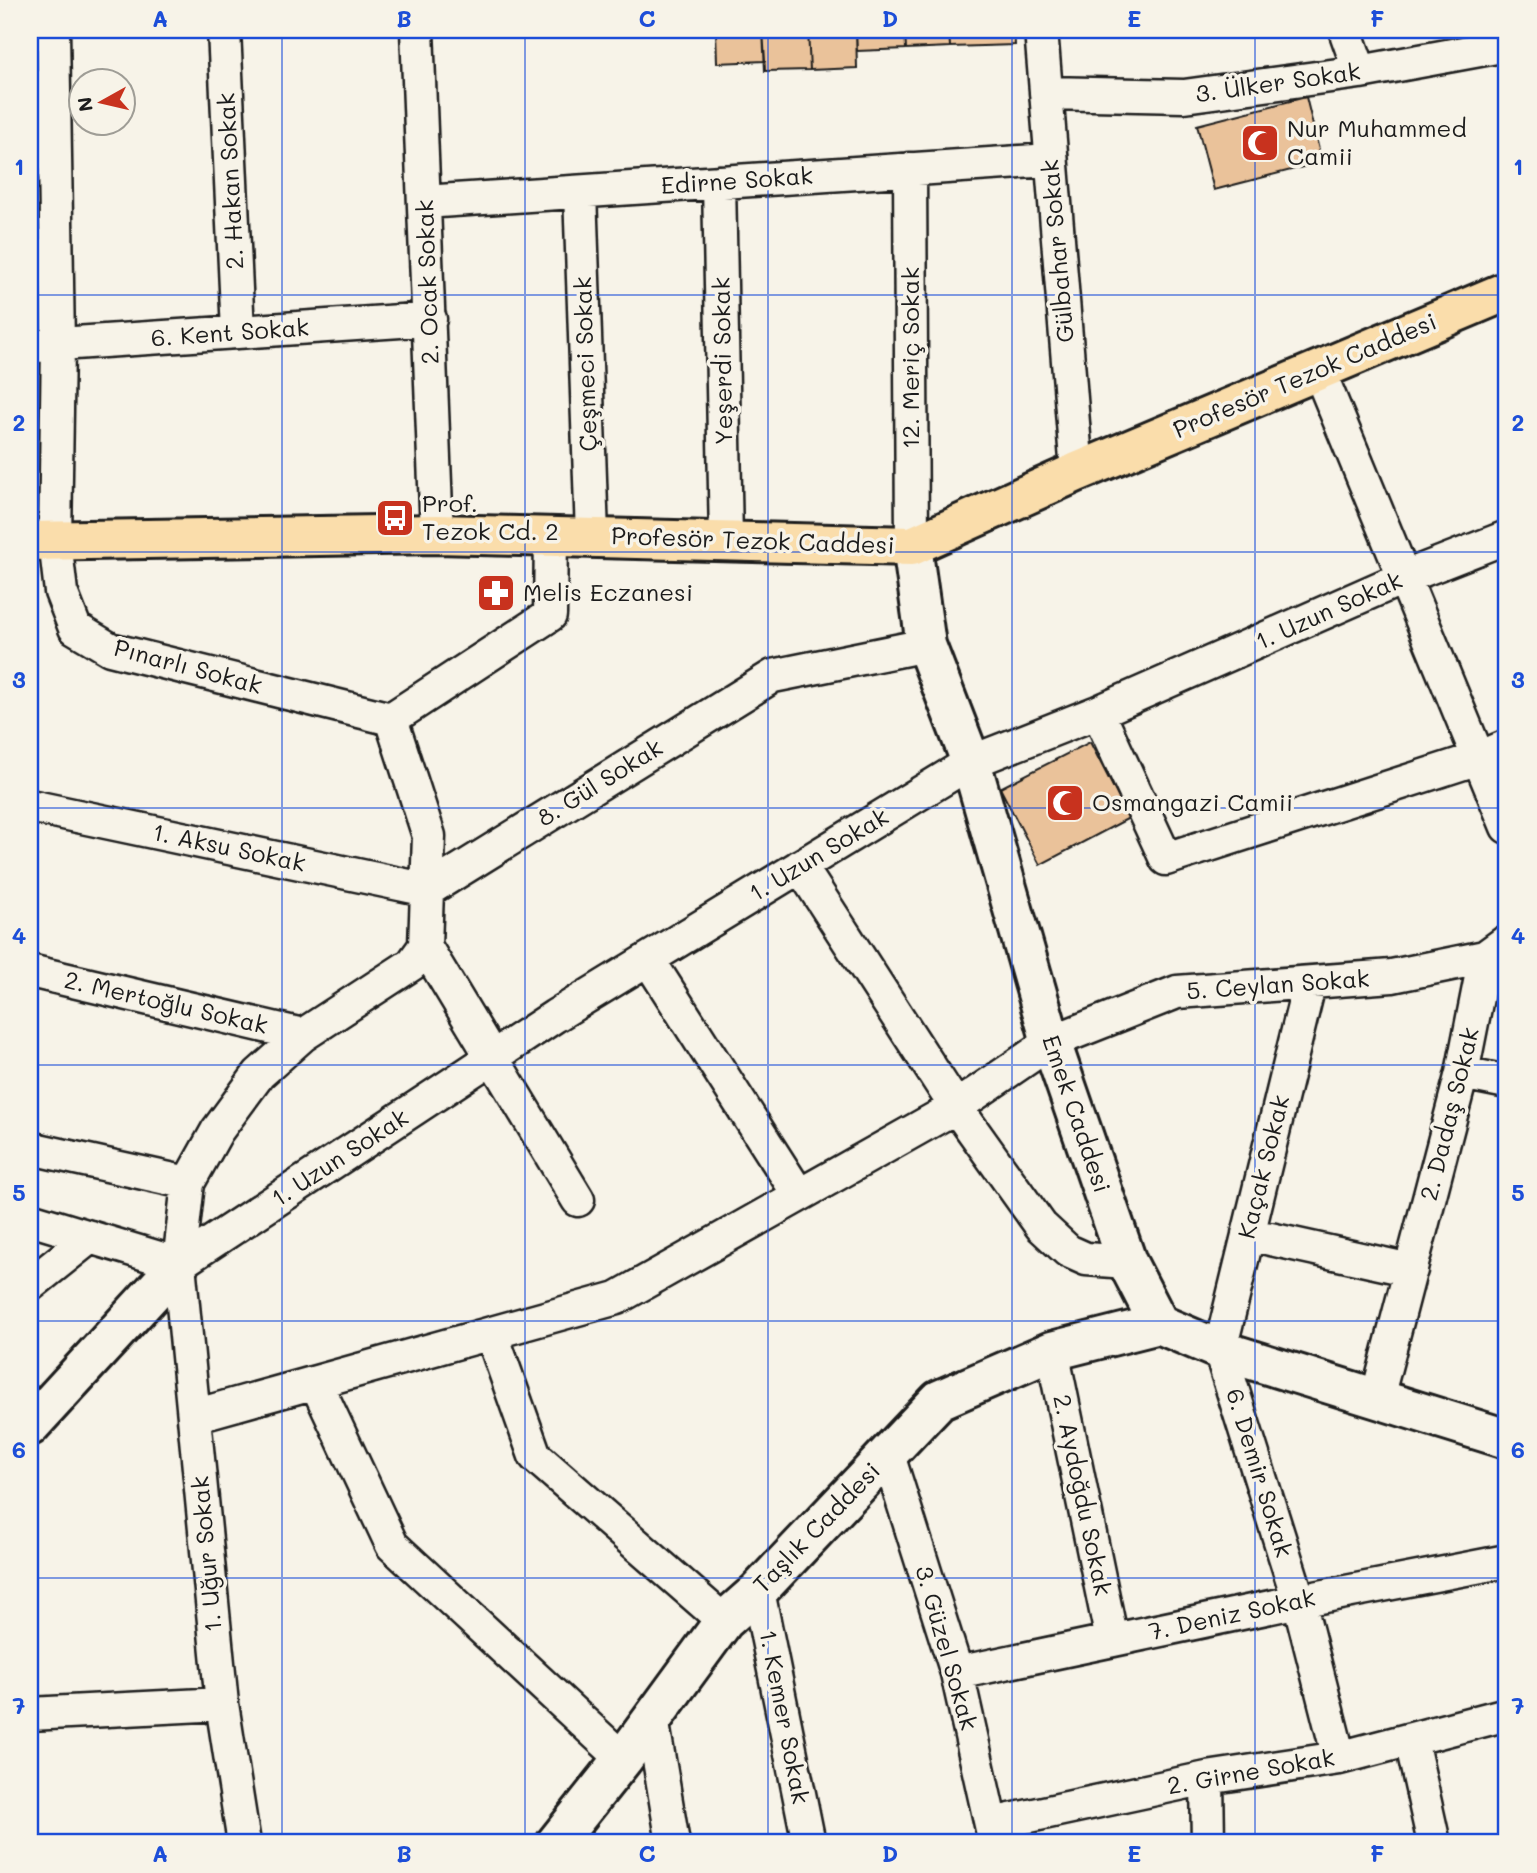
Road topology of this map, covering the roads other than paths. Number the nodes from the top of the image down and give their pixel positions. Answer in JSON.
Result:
{"nodes":[{"id":1,"x":53,"y":30,"type":"edge"},
{"id":2,"x":224,"y":30,"type":"edge"},
{"id":3,"x":417,"y":30,"type":"edge"},
{"id":4,"x":1041,"y":30,"type":"edge"},
{"id":5,"x":1345,"y":30,"type":"edge"},
{"id":6,"x":1507,"y":45,"type":"edge"},
{"id":7,"x":1360,"y":72,"type":"junction"},
{"id":8,"x":1046,"y":93,"type":"junction"},
{"id":9,"x":1050,"y":160,"type":"junction"},
{"id":10,"x":909,"y":169,"type":"junction"},
{"id":11,"x":719,"y":183,"type":"junction"},
{"id":12,"x":580,"y":192,"type":"junction"},
{"id":13,"x":424,"y":202,"type":"junction"},
{"id":14,"x":1507,"y":291,"type":"edge"},
{"id":15,"x":430,"y":319,"type":"junction"},
{"id":16,"x":238,"y":332,"type":"junction"},
{"id":17,"x":44,"y":346,"type":"edge"},
{"id":18,"x":1319,"y":371,"type":"junction"},
{"id":19,"x":1077,"y":472,"type":"junction"},
{"id":20,"x":437,"y":534,"type":"junction"},
{"id":21,"x":551,"y":535,"type":"junction"},
{"id":22,"x":592,"y":536,"type":"junction"},
{"id":23,"x":1507,"y":537,"type":"edge"},
{"id":24,"x":726,"y":540,"type":"junction"},
{"id":25,"x":43,"y":541,"type":"edge"},
{"id":26,"x":912,"y":546,"type":"junction"},
{"id":27,"x":1405,"y":578,"type":"junction"},
{"id":28,"x":926,"y":645,"type":"junction"},
{"id":29,"x":1098,"y":712,"type":"junction"},
{"id":30,"x":391,"y":719,"type":"junction"},
{"id":31,"x":1507,"y":746,"type":"edge"},
{"id":32,"x":1479,"y":758,"type":"junction"},
{"id":33,"x":971,"y":762,"type":"junction"},
{"id":34,"x":30,"y":806,"type":"edge"},
{"id":35,"x":1507,"y":827,"type":"edge"},
{"id":36,"x":800,"y":866,"type":"junction"},
{"id":37,"x":428,"y":890,"type":"junction"},
{"id":38,"x":425,"y":946,"type":"junction"},
{"id":39,"x":1496,"y":949,"type":"edge"},
{"id":40,"x":648,"y":959,"type":"junction"},
{"id":41,"x":30,"y":971,"type":"edge"},
{"id":42,"x":1309,"y":985,"type":"junction"},
{"id":43,"x":303,"y":1035,"type":"junction"},
{"id":44,"x":1051,"y":1042,"type":"junction"},
{"id":45,"x":492,"y":1058,"type":"junction"},
{"id":46,"x":1462,"y":1073,"type":"junction"},
{"id":47,"x":1507,"y":1082,"type":"edge"},
{"id":48,"x":956,"y":1107,"type":"junction"},
{"id":49,"x":30,"y":1148,"type":"edge"},
{"id":50,"x":188,"y":1182,"type":"junction"},
{"id":51,"x":799,"y":1195,"type":"junction"},
{"id":52,"x":578,"y":1200,"type":"dead end"},
{"id":53,"x":30,"y":1219,"type":"edge"},
{"id":54,"x":1248,"y":1234,"type":"junction"},
{"id":55,"x":90,"y":1237,"type":"junction"},
{"id":56,"x":1127,"y":1262,"type":"junction"},
{"id":57,"x":179,"y":1264,"type":"junction"},
{"id":58,"x":1411,"y":1270,"type":"junction"},
{"id":59,"x":30,"y":1285,"type":"edge"},
{"id":60,"x":1159,"y":1324,"type":"junction"},
{"id":61,"x":492,"y":1335,"type":"junction"},
{"id":62,"x":1052,"y":1350,"type":"junction"},
{"id":63,"x":1220,"y":1350,"type":"junction"},
{"id":64,"x":316,"y":1383,"type":"junction"},
{"id":65,"x":1377,"y":1398,"type":"junction"},
{"id":66,"x":194,"y":1416,"type":"junction"},
{"id":67,"x":30,"y":1426,"type":"edge"},
{"id":68,"x":1507,"y":1439,"type":"edge"},
{"id":69,"x":888,"y":1455,"type":"junction"},
{"id":70,"x":1507,"y":1561,"type":"edge"},
{"id":71,"x":758,"y":1591,"type":"junction"},
{"id":72,"x":1299,"y":1601,"type":"junction"},
{"id":73,"x":724,"y":1621,"type":"junction"},
{"id":74,"x":1112,"y":1640,"type":"junction"},
{"id":75,"x":957,"y":1674,"type":"junction"},
{"id":76,"x":222,"y":1704,"type":"junction"},
{"id":77,"x":30,"y":1714,"type":"edge"},
{"id":78,"x":1507,"y":1714,"type":"edge"},
{"id":79,"x":652,"y":1718,"type":"junction"},
{"id":80,"x":1411,"y":1740,"type":"junction"},
{"id":81,"x":1339,"y":1758,"type":"junction"},
{"id":82,"x":623,"y":1759,"type":"junction"},
{"id":83,"x":1207,"y":1778,"type":"junction"},
{"id":84,"x":993,"y":1833,"type":"edge"},
{"id":85,"x":244,"y":1843,"type":"edge"},
{"id":86,"x":556,"y":1843,"type":"edge"},
{"id":87,"x":673,"y":1843,"type":"edge"},
{"id":88,"x":809,"y":1843,"type":"edge"},
{"id":89,"x":1208,"y":1843,"type":"edge"},
{"id":90,"x":1434,"y":1843,"type":"edge"}],
"edges":[{"from":1,"to":17,"type":"street","name":"Pınarlı Sokak"},
{"from":2,"to":16,"type":"street","name":"2. Hakan Sokak"},
{"from":3,"to":13,"type":"street","name":"2. Ocak Sokak"},
{"from":4,"to":8,"type":"street","name":"Gülbahar Sokak"},
{"from":5,"to":7,"type":"street"},
{"from":6,"to":7,"type":"street","name":"3. Ülker Sokak"},
{"from":7,"to":8,"type":"street","name":"3. Ülker Sokak"},
{"from":8,"to":9,"type":"street","name":"Gülbahar Sokak"},
{"from":9,"to":10,"type":"street","name":"Edirne Sokak"},
{"from":9,"to":19,"type":"street","name":"Gülbahar Sokak"},
{"from":10,"to":11,"type":"street","name":"Edirne Sokak"},
{"from":10,"to":26,"type":"street","name":"12. Meriç Sokak"},
{"from":11,"to":12,"type":"street","name":"Edirne Sokak"},
{"from":11,"to":24,"type":"street","name":"Yeşerdi Sokak"},
{"from":12,"to":13,"type":"street","name":"Edirne Sokak"},
{"from":12,"to":22,"type":"street","name":"Çeşmeci Sokak"},
{"from":13,"to":15,"type":"street","name":"2. Ocak Sokak"},
{"from":14,"to":18,"type":"main road","name":"Profesör Tezok Caddesi"},
{"from":15,"to":16,"type":"street","name":"6. Kent Sokak"},
{"from":15,"to":20,"type":"street","name":"2. Ocak Sokak"},
{"from":16,"to":17,"type":"street","name":"6. Kent Sokak"},
{"from":17,"to":25,"type":"street","name":"Pınarlı Sokak"},
{"from":18,"to":19,"type":"main road","name":"Profesör Tezok Caddesi"},
{"from":18,"to":27,"type":"street"},
{"from":19,"to":26,"type":"main road","name":"Profesör Tezok Caddesi"},
{"from":20,"to":21,"type":"main road","name":"Profesör Tezok Caddesi"},
{"from":20,"to":25,"type":"main road","name":"Profesör Tezok Caddesi"},
{"from":21,"to":22,"type":"main road","name":"Profesör Tezok Caddesi"},
{"from":21,"to":30,"type":"street"},
{"from":22,"to":24,"type":"main road","name":"Profesör Tezok Caddesi"},
{"from":23,"to":27,"type":"street","name":"1. Uzun Sokak"},
{"from":24,"to":26,"type":"main road","name":"Profesör Tezok Caddesi"},
{"from":25,"to":30,"type":"street","name":"Pınarlı Sokak"},
{"from":26,"to":28,"type":"street","name":"Emek Caddesi"},
{"from":27,"to":29,"type":"street","name":"1. Uzun Sokak"},
{"from":27,"to":32,"type":"street"},
{"from":28,"to":33,"type":"street","name":"Emek Caddesi"},
{"from":28,"to":37,"type":"street","name":"8. Gül Sokak"},
{"from":29,"to":32,"type":"street"},
{"from":29,"to":33,"type":"street","name":"1. Uzun Sokak"},
{"from":30,"to":37,"type":"street"},
{"from":31,"to":32,"type":"street"},
{"from":32,"to":35,"type":"street"},
{"from":33,"to":36,"type":"street","name":"1. Uzun Sokak"},
{"from":33,"to":44,"type":"street","name":"Emek Caddesi"},
{"from":34,"to":37,"type":"street","name":"1. Aksu Sokak"},
{"from":36,"to":40,"type":"street","name":"1. Uzun Sokak"},
{"from":36,"to":48,"type":"street"},
{"from":37,"to":38,"type":"street"},
{"from":38,"to":43,"type":"street"},
{"from":38,"to":45,"type":"street"},
{"from":39,"to":42,"type":"street","name":"5. Ceylan Sokak"},
{"from":39,"to":46,"type":"street","name":"2. Dadaş Sokak"},
{"from":40,"to":45,"type":"street","name":"1. Uzun Sokak"},
{"from":40,"to":51,"type":"street"},
{"from":41,"to":43,"type":"street","name":"2. Mertoğlu Sokak"},
{"from":42,"to":44,"type":"street","name":"5. Ceylan Sokak"},
{"from":42,"to":54,"type":"street","name":"Kaçak Sokak"},
{"from":43,"to":50,"type":"street"},
{"from":44,"to":48,"type":"street","name":"5. Ceylan Sokak"},
{"from":44,"to":56,"type":"street","name":"Emek Caddesi"},
{"from":45,"to":52,"type":"street"},
{"from":45,"to":57,"type":"street","name":"1. Uzun Sokak"},
{"from":46,"to":47,"type":"street"},
{"from":46,"to":58,"type":"street","name":"2. Dadaş Sokak"},
{"from":48,"to":51,"type":"street","name":"5. Ceylan Sokak"},
{"from":48,"to":56,"type":"street"},
{"from":49,"to":50,"type":"street"},
{"from":50,"to":57,"type":"street","name":"1. Uğur Sokak"},
{"from":51,"to":61,"type":"street","name":"5. Ceylan Sokak"},
{"from":53,"to":55,"type":"street"},
{"from":54,"to":58,"type":"street"},
{"from":54,"to":63,"type":"street","name":"Kaçak Sokak"},
{"from":55,"to":57,"type":"street"},
{"from":55,"to":59,"type":"street"},
{"from":56,"to":60,"type":"street","name":"Emek Caddesi"},
{"from":57,"to":66,"type":"street","name":"1. Uğur Sokak"},
{"from":57,"to":67,"type":"street"},
{"from":58,"to":65,"type":"street","name":"2. Dadaş Sokak"},
{"from":60,"to":62,"type":"street","name":"Taşlık Caddesi"},
{"from":60,"to":63,"type":"street"},
{"from":61,"to":64,"type":"street","name":"5. Ceylan Sokak"},
{"from":61,"to":73,"type":"street"},
{"from":62,"to":69,"type":"street","name":"Taşlık Caddesi"},
{"from":62,"to":74,"type":"street","name":"2. Aydoğdu Sokak"},
{"from":63,"to":65,"type":"street"},
{"from":63,"to":72,"type":"street","name":"6. Demir Sokak"},
{"from":64,"to":66,"type":"street","name":"5. Ceylan Sokak"},
{"from":64,"to":82,"type":"street"},
{"from":65,"to":68,"type":"street"},
{"from":66,"to":76,"type":"street","name":"1. Uğur Sokak"},
{"from":69,"to":71,"type":"street","name":"Taşlık Caddesi"},
{"from":69,"to":75,"type":"street","name":"3. Güzel Sokak"},
{"from":70,"to":72,"type":"street","name":"7. Deniz Sokak"},
{"from":71,"to":73,"type":"street","name":"Taşlık Caddesi"},
{"from":71,"to":88,"type":"street","name":"1. Kemer Sokak"},
{"from":72,"to":74,"type":"street","name":"7. Deniz Sokak"},
{"from":72,"to":81,"type":"street","name":"6. Demir Sokak"},
{"from":73,"to":79,"type":"street","name":"Taşlık Caddesi"},
{"from":74,"to":75,"type":"street","name":"7. Deniz Sokak"},
{"from":75,"to":84,"type":"street","name":"3. Güzel Sokak"},
{"from":76,"to":77,"type":"street"},
{"from":76,"to":85,"type":"street","name":"1. Uğur Sokak"},
{"from":78,"to":80,"type":"street","name":"2. Girne Sokak"},
{"from":79,"to":82,"type":"street","name":"Taşlık Caddesi"},
{"from":79,"to":87,"type":"street"},
{"from":80,"to":81,"type":"street","name":"2. Girne Sokak"},
{"from":80,"to":90,"type":"street"},
{"from":81,"to":83,"type":"street","name":"2. Girne Sokak"},
{"from":82,"to":86,"type":"street","name":"Taşlık Caddesi"},
{"from":83,"to":84,"type":"street","name":"2. Girne Sokak"},
{"from":83,"to":89,"type":"street"}]}
